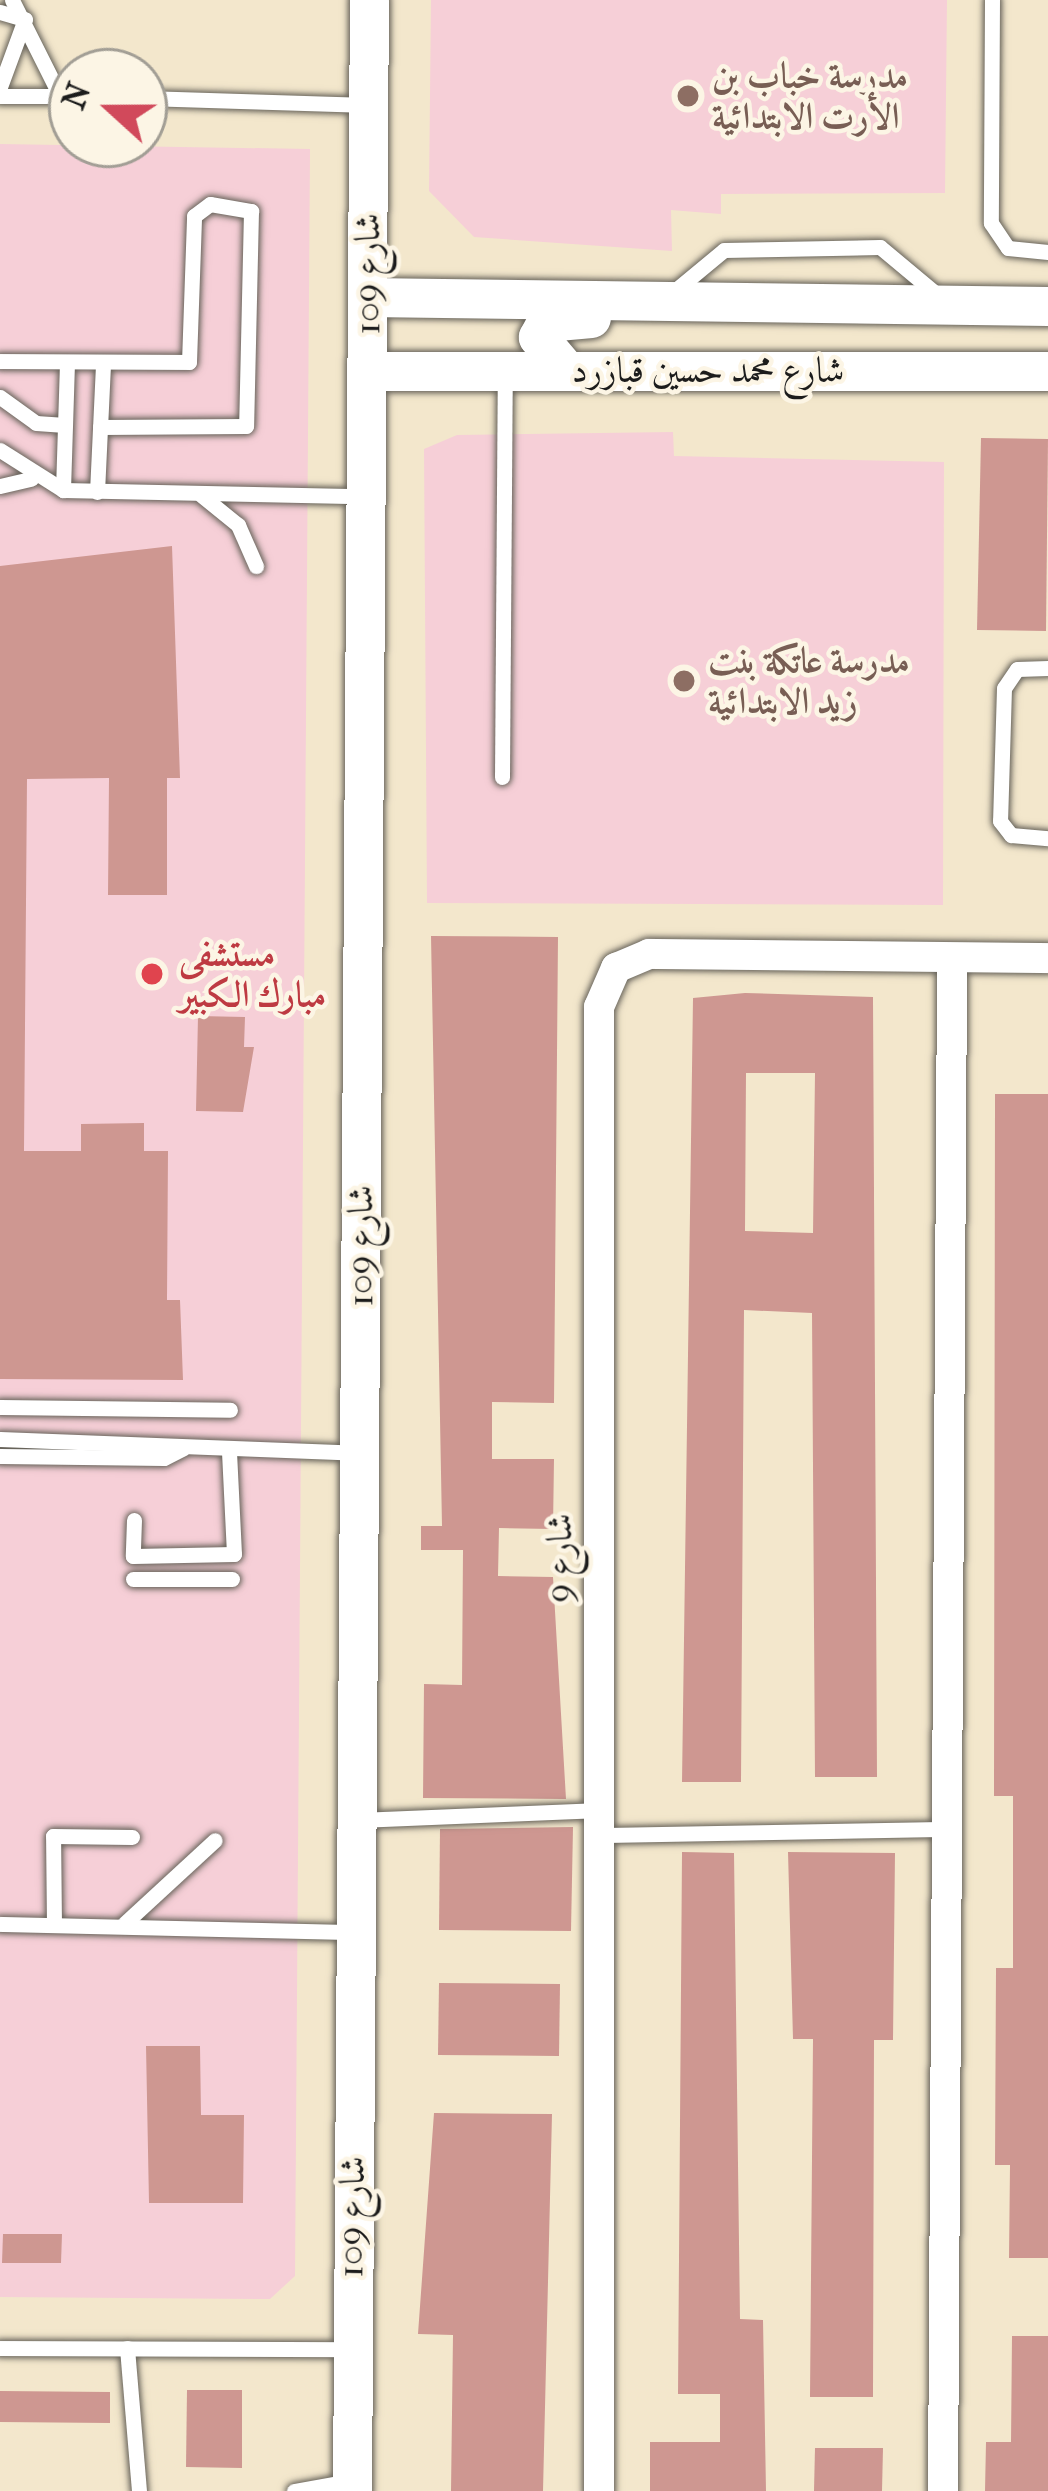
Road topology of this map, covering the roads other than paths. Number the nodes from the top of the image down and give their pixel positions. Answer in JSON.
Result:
{"nodes":[{"id":1,"x":12,"y":0,"type":"edge"},
{"id":2,"x":369,"y":0,"type":"edge"},
{"id":3,"x":992,"y":0,"type":"edge"},
{"id":4,"x":0,"y":12,"type":"edge"},
{"id":5,"x":26,"y":19,"type":"junction"},
{"id":6,"x":48,"y":61,"type":"edge"},
{"id":7,"x":0,"y":92,"type":"edge"},
{"id":8,"x":48,"y":95,"type":"edge"},
{"id":9,"x":168,"y":99,"type":"edge"},
{"id":10,"x":369,"y":105,"type":"junction"},
{"id":11,"x":1048,"y":252,"type":"edge"},
{"id":12,"x":368,"y":297,"type":"junction"},
{"id":13,"x":663,"y":302,"type":"junction"},
{"id":14,"x":865,"y":305,"type":"junction"},
{"id":15,"x":959,"y":305,"type":"junction"},
{"id":16,"x":1048,"y":306,"type":"edge"},
{"id":17,"x":0,"y":361,"type":"edge"},
{"id":18,"x":67,"y":362,"type":"junction"},
{"id":19,"x":103,"y":365,"type":"junction"},
{"id":20,"x":567,"y":370,"type":"junction"},
{"id":21,"x":1048,"y":370,"type":"edge"},
{"id":22,"x":367,"y":371,"type":"junction"},
{"id":23,"x":505,"y":371,"type":"junction"},
{"id":24,"x":0,"y":397,"type":"edge"},
{"id":25,"x":65,"y":425,"type":"junction"},
{"id":26,"x":100,"y":427,"type":"junction"},
{"id":27,"x":0,"y":450,"type":"edge"},
{"id":28,"x":31,"y":479,"type":"junction"},
{"id":29,"x":0,"y":486,"type":"edge"},
{"id":30,"x":62,"y":490,"type":"junction"},
{"id":31,"x":97,"y":492,"type":"junction"},
{"id":32,"x":201,"y":495,"type":"junction"},
{"id":33,"x":364,"y":496,"type":"junction"},
{"id":34,"x":256,"y":566,"type":"dead end"},
{"id":35,"x":1048,"y":668,"type":"edge"},
{"id":36,"x":502,"y":777,"type":"dead end"},
{"id":37,"x":1048,"y":838,"type":"edge"},
{"id":38,"x":1048,"y":958,"type":"edge"},
{"id":39,"x":952,"y":961,"type":"junction"},
{"id":40,"x":0,"y":1407,"type":"edge"},
{"id":41,"x":230,"y":1410,"type":"dead end"},
{"id":42,"x":0,"y":1439,"type":"edge"},
{"id":43,"x":184,"y":1448,"type":"junction"},
{"id":44,"x":229,"y":1450,"type":"junction"},
{"id":45,"x":360,"y":1453,"type":"junction"},
{"id":46,"x":0,"y":1456,"type":"edge"},
{"id":47,"x":134,"y":1520,"type":"dead end"},
{"id":48,"x":133,"y":1579,"type":"dead end"},
{"id":49,"x":232,"y":1579,"type":"dead end"},
{"id":50,"x":357,"y":1820,"type":"junction"},
{"id":51,"x":599,"y":1823,"type":"junction"},
{"id":52,"x":947,"y":1829,"type":"junction"},
{"id":53,"x":132,"y":1837,"type":"dead end"},
{"id":54,"x":215,"y":1840,"type":"dead end"},
{"id":55,"x":0,"y":1924,"type":"edge"},
{"id":56,"x":54,"y":1925,"type":"junction"},
{"id":57,"x":122,"y":1925,"type":"junction"},
{"id":58,"x":355,"y":1932,"type":"junction"},
{"id":59,"x":0,"y":2348,"type":"edge"},
{"id":60,"x":127,"y":2348,"type":"junction"},
{"id":61,"x":350,"y":2349,"type":"junction"},
{"id":62,"x":352,"y":2486,"type":"edge"},
{"id":63,"x":139,"y":2491,"type":"edge"},
{"id":64,"x":294,"y":2491,"type":"edge"},
{"id":65,"x":599,"y":2491,"type":"edge"},
{"id":66,"x":943,"y":2491,"type":"edge"}],
"edges":[{"from":1,"to":5,"type":"lane"},
{"from":2,"to":10,"type":"street","name":"شارع 109"},
{"from":3,"to":11,"type":"lane"},
{"from":4,"to":5,"type":"lane"},
{"from":5,"to":6,"type":"lane"},
{"from":5,"to":7,"type":"lane"},
{"from":7,"to":8,"type":"lane"},
{"from":9,"to":10,"type":"lane"},
{"from":10,"to":12,"type":"street","name":"شارع 109"},
{"from":12,"to":13,"type":"street","name":"شارع محمد حسين قبازرد"},
{"from":12,"to":22,"type":"street","name":"شارع 109"},
{"from":13,"to":14,"type":"street","name":"شارع محمد حسين قبازرد"},
{"from":13,"to":15,"type":"lane"},
{"from":14,"to":15,"type":"street","name":"شارع محمد حسين قبازرد"},
{"from":14,"to":20,"type":"street"},
{"from":15,"to":16,"type":"street","name":"شارع محمد حسين قبازرد"},
{"from":17,"to":18,"type":"lane"},
{"from":18,"to":19,"type":"lane"},
{"from":18,"to":25,"type":"lane"},
{"from":19,"to":26,"type":"lane"},
{"from":19,"to":26,"type":"lane"},
{"from":20,"to":21,"type":"street","name":"شارع محمد حسين قبازرد"},
{"from":20,"to":23,"type":"street","name":"شارع محمد حسين قبازرد"},
{"from":22,"to":23,"type":"street","name":"شارع محمد حسين قبازرد"},
{"from":22,"to":33,"type":"street","name":"شارع 109"},
{"from":23,"to":36,"type":"lane"},
{"from":24,"to":25,"type":"lane"},
{"from":25,"to":30,"type":"lane"},
{"from":26,"to":31,"type":"lane"},
{"from":27,"to":28,"type":"lane"},
{"from":28,"to":29,"type":"lane"},
{"from":28,"to":30,"type":"lane"},
{"from":30,"to":31,"type":"lane"},
{"from":31,"to":32,"type":"lane"},
{"from":32,"to":33,"type":"lane"},
{"from":32,"to":34,"type":"lane"},
{"from":33,"to":45,"type":"street","name":"شارع 109"},
{"from":35,"to":37,"type":"lane"},
{"from":38,"to":39,"type":"street","name":"شارع 9"},
{"from":39,"to":51,"type":"street","name":"شارع 9"},
{"from":39,"to":52,"type":"street"},
{"from":40,"to":41,"type":"lane"},
{"from":42,"to":43,"type":"lane"},
{"from":43,"to":44,"type":"lane"},
{"from":43,"to":46,"type":"lane"},
{"from":44,"to":45,"type":"lane"},
{"from":44,"to":47,"type":"lane"},
{"from":45,"to":50,"type":"street","name":"شارع 109"},
{"from":48,"to":49,"type":"lane"},
{"from":50,"to":51,"type":"lane"},
{"from":50,"to":58,"type":"street","name":"شارع 109"},
{"from":51,"to":52,"type":"lane"},
{"from":51,"to":65,"type":"street","name":"شارع 9"},
{"from":52,"to":66,"type":"street"},
{"from":53,"to":56,"type":"lane"},
{"from":54,"to":57,"type":"lane"},
{"from":55,"to":56,"type":"lane"},
{"from":56,"to":57,"type":"lane"},
{"from":57,"to":58,"type":"lane"},
{"from":58,"to":61,"type":"street","name":"شارع 109"},
{"from":59,"to":60,"type":"lane"},
{"from":60,"to":61,"type":"lane"},
{"from":60,"to":63,"type":"lane"},
{"from":61,"to":62,"type":"street","name":"شارع 109"},
{"from":62,"to":64,"type":"lane"}]}
